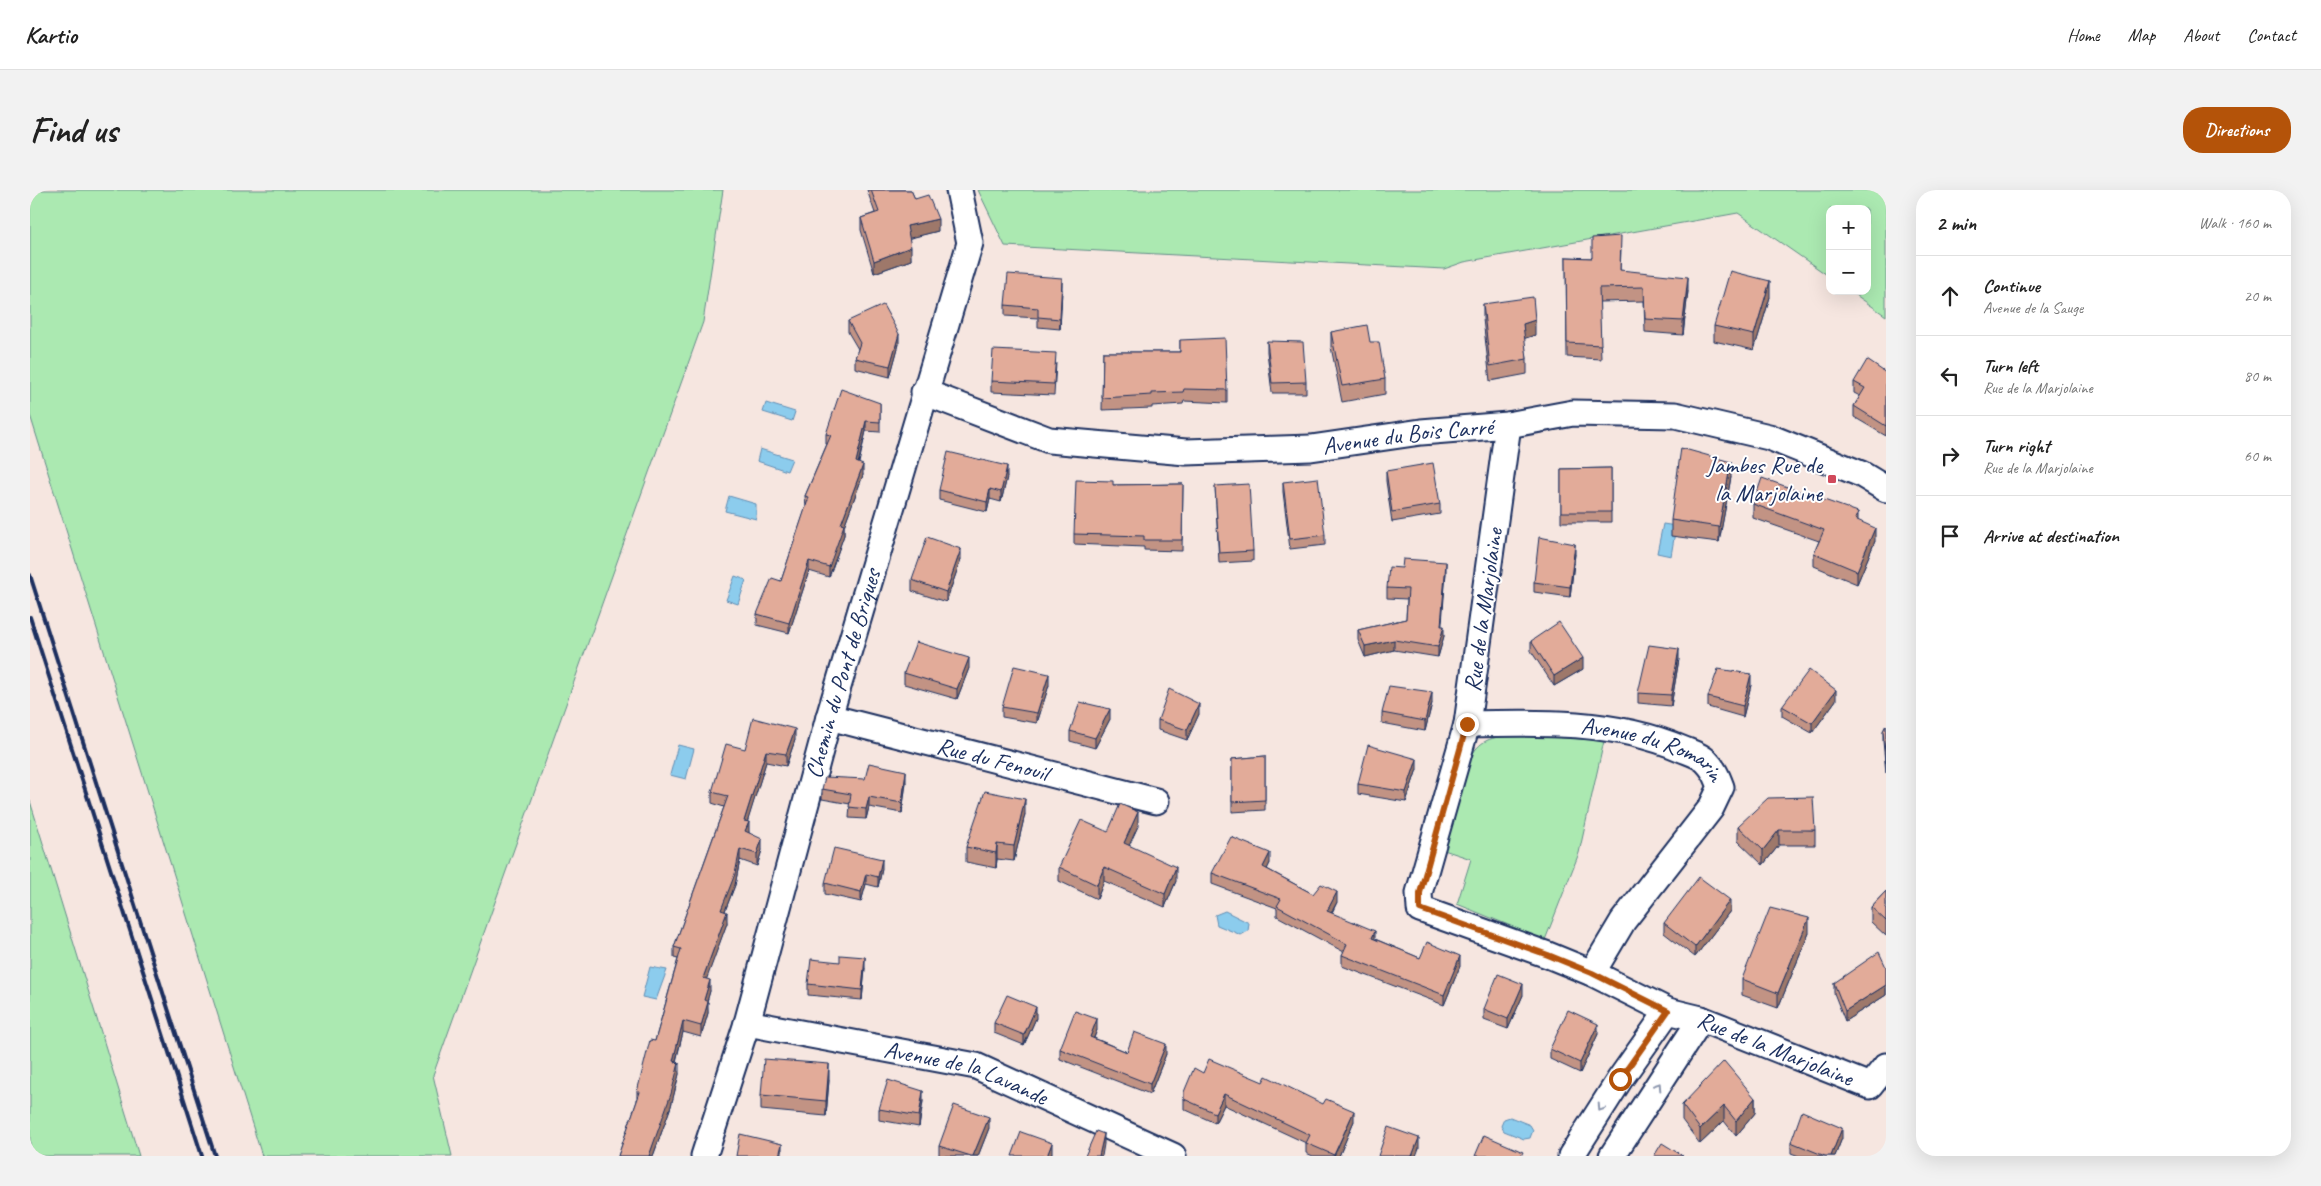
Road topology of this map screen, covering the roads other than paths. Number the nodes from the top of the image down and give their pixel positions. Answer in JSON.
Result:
{"nodes":[{"id":1,"x":958,"y":190,"type":"edge"},
{"id":2,"x":924,"y":392,"type":"junction"},
{"id":3,"x":1508,"y":425,"type":"junction"},
{"id":4,"x":1886,"y":489,"type":"edge"},
{"id":5,"x":828,"y":717,"type":"junction"},
{"id":6,"x":1467,"y":724,"type":"junction"},
{"id":7,"x":1156,"y":801,"type":"dead end"},
{"id":8,"x":1592,"y":973,"type":"junction"},
{"id":9,"x":1668,"y":1011,"type":"junction"},
{"id":10,"x":1702,"y":1019,"type":"junction"},
{"id":11,"x":747,"y":1023,"type":"junction"},
{"id":12,"x":1886,"y":1066,"type":"edge"},
{"id":13,"x":704,"y":1156,"type":"edge"},
{"id":14,"x":1173,"y":1156,"type":"edge"},
{"id":15,"x":1571,"y":1156,"type":"edge"},
{"id":16,"x":1612,"y":1156,"type":"edge"}],
"edges":[{"from":1,"to":2,"type":"street","name":"Chemin du Pont de Briques"},
{"from":2,"to":3,"type":"street","name":"Avenue du Bois Carré"},
{"from":2,"to":5,"type":"street","name":"Chemin du Pont de Briques"},
{"from":3,"to":4,"type":"street","name":"Avenue du Bois Carré"},
{"from":3,"to":6,"type":"street","name":"Rue de la Marjolaine"},
{"from":5,"to":7,"type":"street","name":"Rue du Fenouil"},
{"from":5,"to":11,"type":"street","name":"Chemin du Pont de Briques"},
{"from":6,"to":8,"type":"street","name":"Rue de la Marjolaine"},
{"from":6,"to":8,"type":"street","name":"Avenue du Romarin"},
{"from":8,"to":9,"type":"street","name":"Rue de la Marjolaine"},
{"from":9,"to":10,"type":"street","name":"Rue de la Marjolaine"},
{"from":9,"to":15,"type":"street","one_way":true},
{"from":10,"to":12,"type":"street","name":"Rue de la Marjolaine"},
{"from":16,"to":10,"type":"street","one_way":true},
{"from":11,"to":13,"type":"street","name":"Chemin du Pont de Briques"},
{"from":11,"to":14,"type":"street","name":"Avenue de la Lavande"}]}
